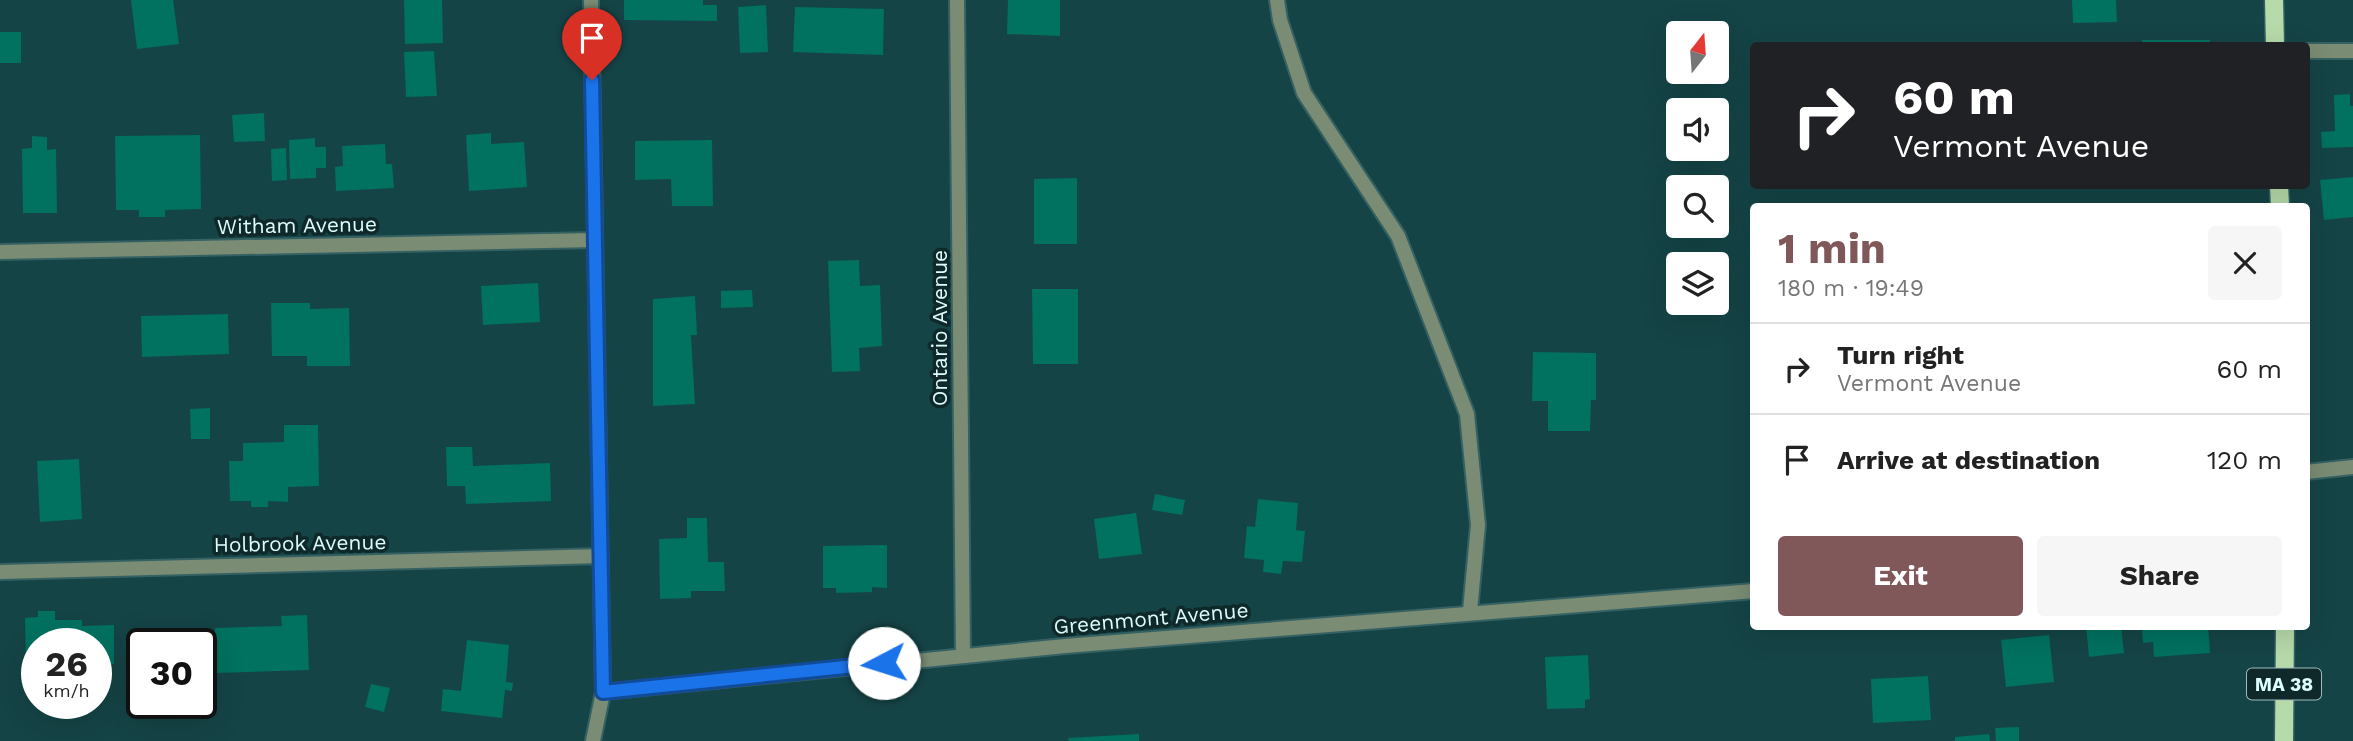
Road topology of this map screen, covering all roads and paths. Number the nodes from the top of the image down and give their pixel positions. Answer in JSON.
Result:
{"nodes":[{"id":1,"x":591,"y":0,"type":"edge"},
{"id":2,"x":957,"y":0,"type":"edge"},
{"id":3,"x":1278,"y":0,"type":"edge"},
{"id":4,"x":2274,"y":0,"type":"edge"},
{"id":5,"x":2275,"y":42,"type":"edge"},
{"id":6,"x":2310,"y":51,"type":"edge"},
{"id":7,"x":2353,"y":51,"type":"edge"},
{"id":8,"x":595,"y":240,"type":"junction"},
{"id":9,"x":0,"y":252,"type":"edge"},
{"id":10,"x":2353,"y":467,"type":"edge"},
{"id":11,"x":2310,"y":472,"type":"edge"},
{"id":12,"x":601,"y":556,"type":"junction"},
{"id":13,"x":0,"y":572,"type":"edge"},
{"id":14,"x":1750,"y":591,"type":"edge"},
{"id":15,"x":1470,"y":611,"type":"junction"},
{"id":16,"x":2285,"y":630,"type":"edge"},
{"id":17,"x":963,"y":656,"type":"junction"},
{"id":18,"x":603,"y":692,"type":"junction"},
{"id":19,"x":593,"y":741,"type":"edge"},
{"id":20,"x":2284,"y":741,"type":"edge"}],
"edges":[{"from":1,"to":8,"type":"street"},
{"from":2,"to":17,"type":"street","name":"Ontario Avenue"},
{"from":3,"to":15,"type":"street"},
{"from":4,"to":5,"type":"main road"},
{"from":6,"to":7,"type":"street"},
{"from":8,"to":9,"type":"street","name":"Witham Avenue"},
{"from":8,"to":12,"type":"street"},
{"from":10,"to":11,"type":"street"},
{"from":12,"to":13,"type":"street","name":"Holbrook Avenue"},
{"from":12,"to":18,"type":"street"},
{"from":14,"to":15,"type":"street","name":"Greenmont Avenue"},
{"from":15,"to":17,"type":"street","name":"Greenmont Avenue"},
{"from":16,"to":20,"type":"main road","number":"MA 38"},
{"from":17,"to":18,"type":"street","name":"Greenmont Avenue"},
{"from":18,"to":19,"type":"street"}]}
